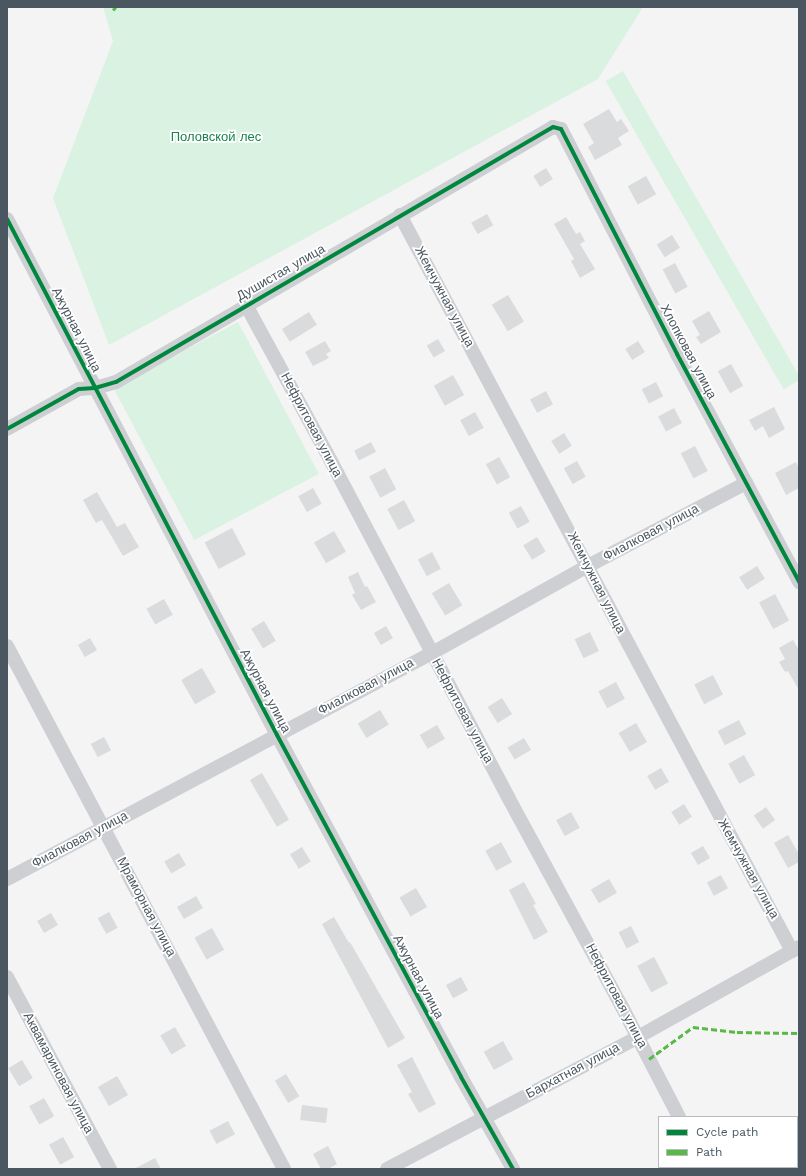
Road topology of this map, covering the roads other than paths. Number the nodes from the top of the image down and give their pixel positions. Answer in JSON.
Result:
{"nodes":[{"id":1,"x":561,"y":130,"type":"joint"},
{"id":2,"x":400,"y":215,"type":"junction"},
{"id":3,"x":7,"y":219,"type":"edge"},
{"id":4,"x":246,"y":305,"type":"junction"},
{"id":5,"x":95,"y":388,"type":"junction"},
{"id":6,"x":7,"y":429,"type":"edge"},
{"id":7,"x":746,"y":483,"type":"junction"},
{"id":8,"x":586,"y":567,"type":"junction"},
{"id":9,"x":799,"y":582,"type":"edge"},
{"id":10,"x":7,"y":646,"type":"edge"},
{"id":11,"x":432,"y":653,"type":"junction"},
{"id":12,"x":277,"y":735,"type":"junction"},
{"id":13,"x":103,"y":827,"type":"junction"},
{"id":14,"x":7,"y":879,"type":"edge"},
{"id":15,"x":796,"y":949,"type":"edge"},
{"id":16,"x":7,"y":977,"type":"edge"},
{"id":17,"x":638,"y":1037,"type":"junction"},
{"id":18,"x":678,"y":1116,"type":"edge"},
{"id":19,"x":484,"y":1118,"type":"junction"},
{"id":20,"x":110,"y":1169,"type":"edge"},
{"id":21,"x":284,"y":1169,"type":"edge"},
{"id":22,"x":387,"y":1169,"type":"edge"},
{"id":23,"x":513,"y":1169,"type":"edge"}],
"edges":[{"from":1,"to":2,"type":"street","name":"Душистая улица"},
{"from":1,"to":7,"type":"street","name":"Хлопковая улица"},
{"from":2,"to":4,"type":"street","name":"Душистая улица"},
{"from":2,"to":8,"type":"street","name":"Жемчужная улица"},
{"from":3,"to":5,"type":"street","name":"Ажурная улица"},
{"from":4,"to":5,"type":"street","name":"Душистая улица"},
{"from":4,"to":11,"type":"street","name":"Нефритовая улица"},
{"from":5,"to":6,"type":"street","name":"Душистая улица"},
{"from":5,"to":12,"type":"street","name":"Ажурная улица"},
{"from":7,"to":8,"type":"street","name":"Фиалковая улица"},
{"from":7,"to":9,"type":"street","name":"Хлопковая улица"},
{"from":8,"to":11,"type":"street","name":"Фиалковая улица"},
{"from":8,"to":15,"type":"street","name":"Жемчужная улица"},
{"from":10,"to":13,"type":"street","name":"Мраморная улица"},
{"from":11,"to":12,"type":"street","name":"Фиалковая улица"},
{"from":11,"to":17,"type":"street","name":"Нефритовая улица"},
{"from":12,"to":13,"type":"street","name":"Фиалковая улица"},
{"from":12,"to":19,"type":"street","name":"Ажурная улица"},
{"from":13,"to":14,"type":"street","name":"Фиалковая улица"},
{"from":13,"to":21,"type":"street","name":"Мраморная улица"},
{"from":15,"to":17,"type":"street","name":"Бархатная улица"},
{"from":16,"to":20,"type":"street","name":"Аквамариновая улица"},
{"from":17,"to":18,"type":"street","name":"Нефритовая улица"},
{"from":17,"to":19,"type":"street","name":"Бархатная улица"},
{"from":19,"to":22,"type":"street","name":"Бархатная улица"},
{"from":19,"to":23,"type":"street","name":"Ажурная улица"}]}
